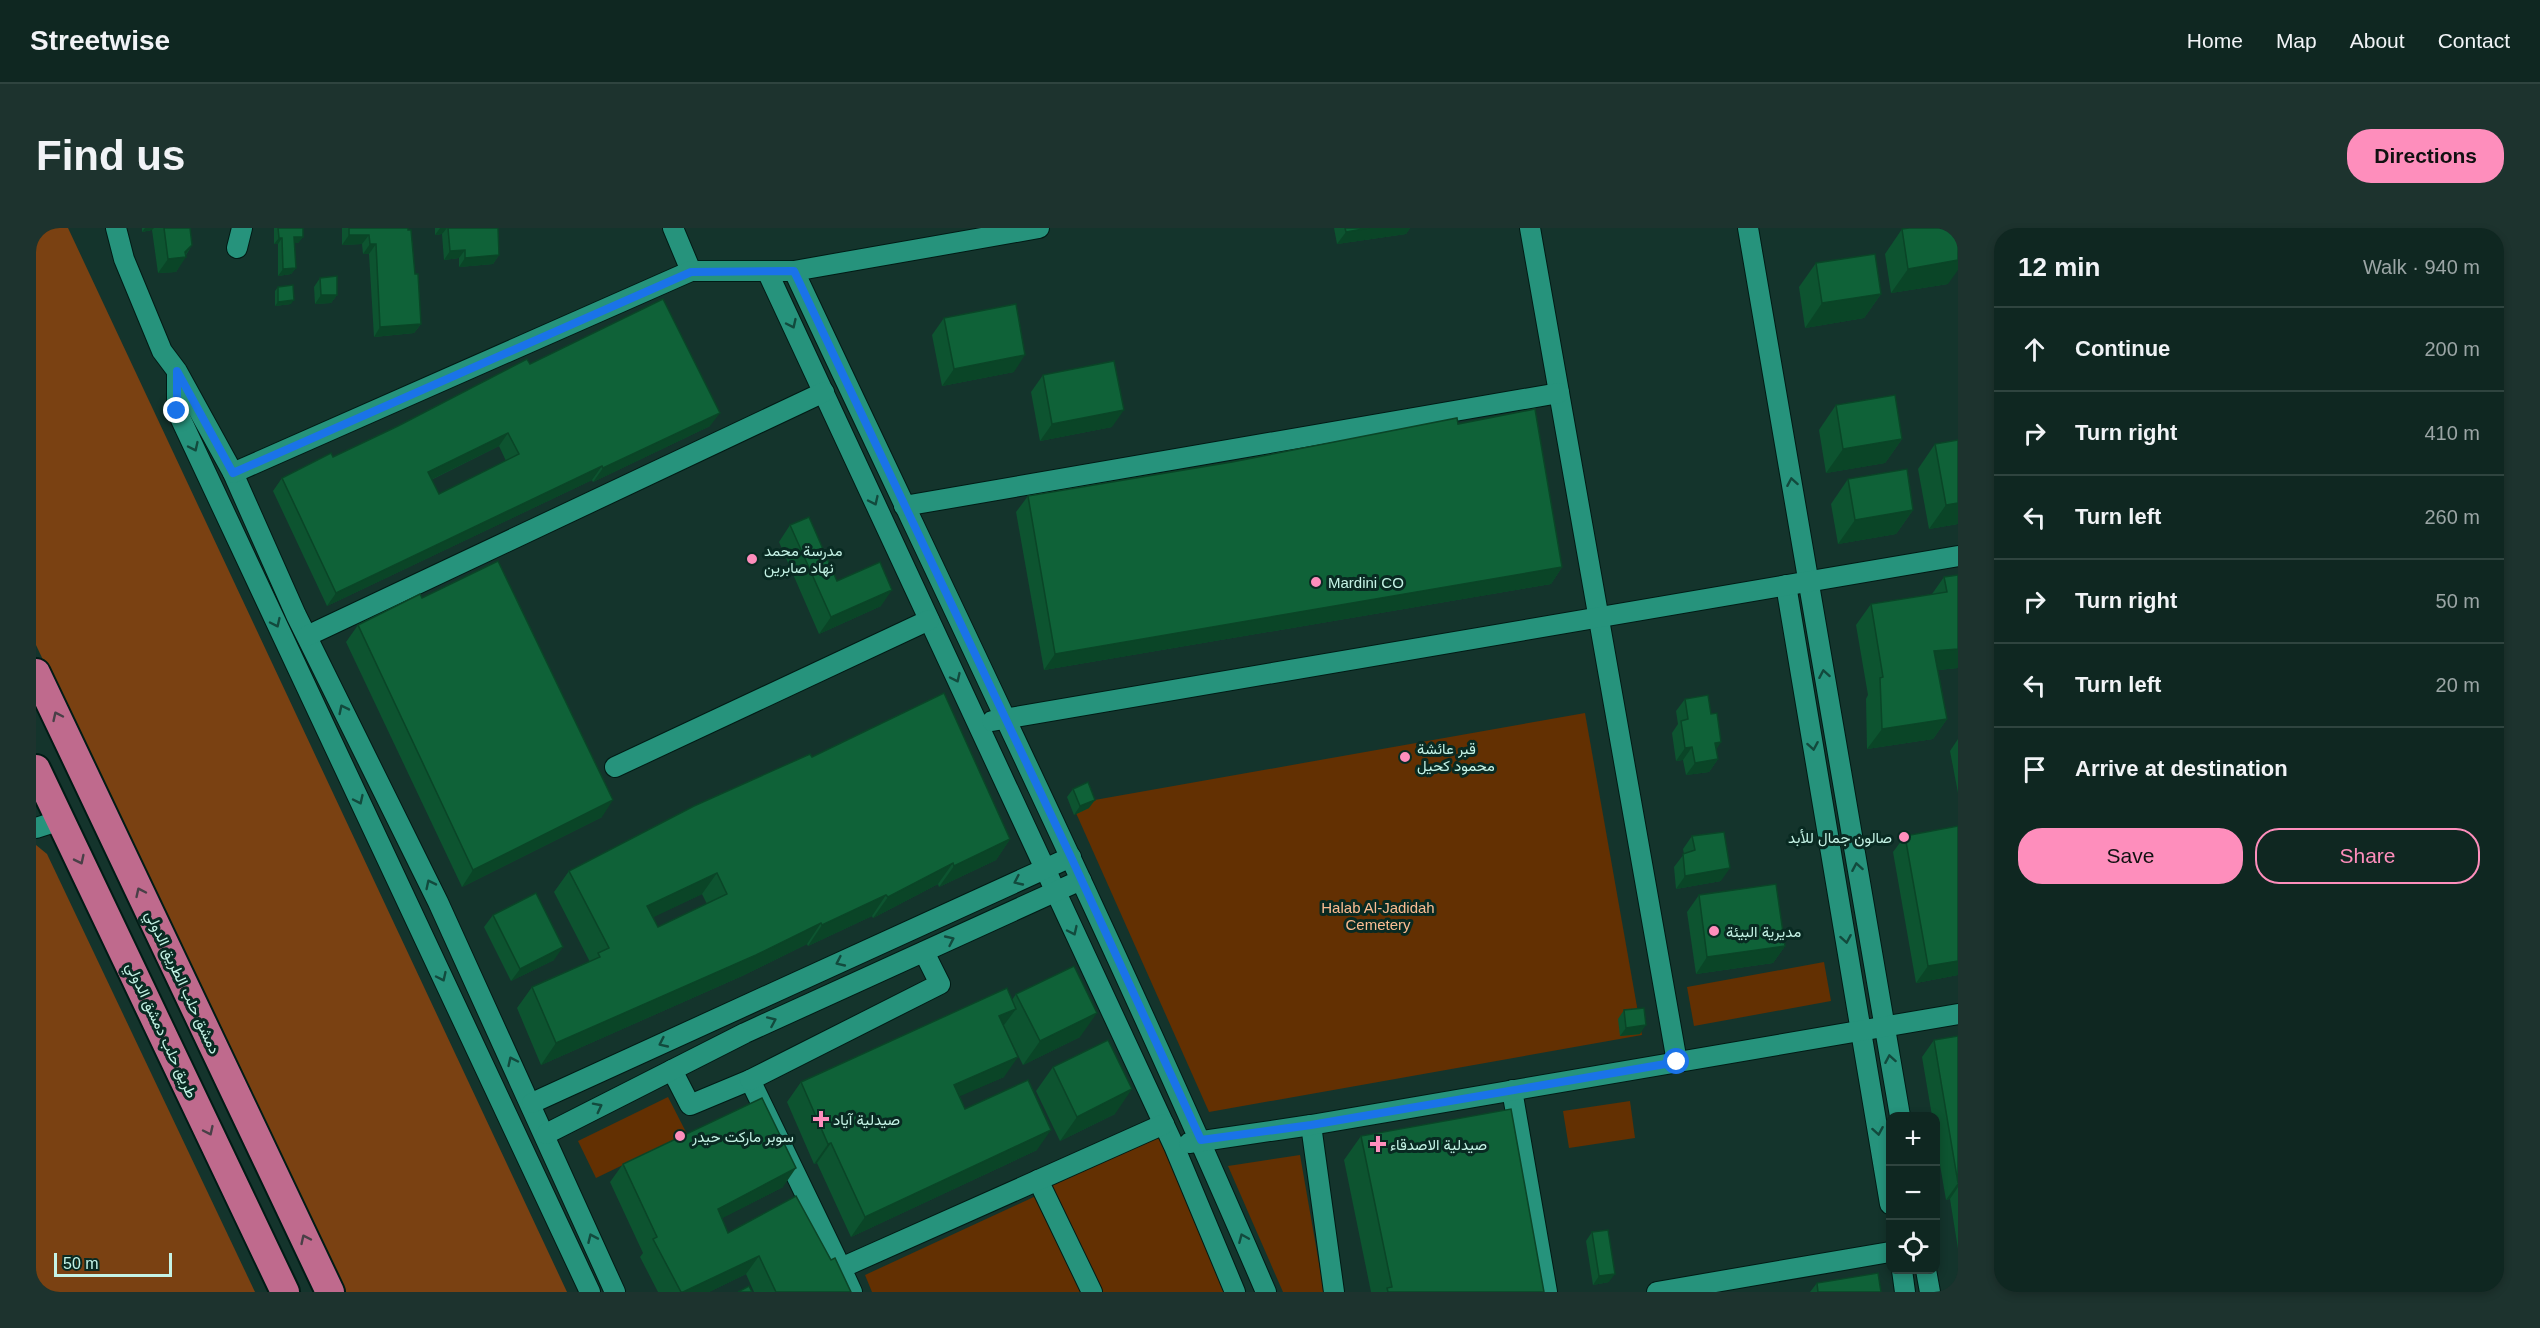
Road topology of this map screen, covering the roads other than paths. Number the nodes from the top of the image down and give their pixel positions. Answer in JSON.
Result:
{"nodes":[{"id":1,"x":116,"y":228,"type":"edge"},
{"id":2,"x":242,"y":228,"type":"edge"},
{"id":3,"x":673,"y":228,"type":"edge"},
{"id":4,"x":1039,"y":228,"type":"edge"},
{"id":5,"x":1530,"y":228,"type":"edge"},
{"id":6,"x":1748,"y":228,"type":"edge"},
{"id":7,"x":237,"y":248,"type":"dead end"},
{"id":8,"x":767,"y":271,"type":"junction"},
{"id":9,"x":794,"y":271,"type":"junction"},
{"id":10,"x":691,"y":272,"type":"junction"},
{"id":11,"x":177,"y":371,"type":"junction"},
{"id":12,"x":824,"y":392,"type":"junction"},
{"id":13,"x":1559,"y":393,"type":"junction"},
{"id":14,"x":233,"y":473,"type":"junction"},
{"id":15,"x":904,"y":506,"type":"junction"},
{"id":16,"x":1958,"y":556,"type":"edge"},
{"id":17,"x":1808,"y":581,"type":"junction"},
{"id":18,"x":1786,"y":585,"type":"junction"},
{"id":19,"x":1599,"y":617,"type":"junction"},
{"id":20,"x":929,"y":620,"type":"junction"},
{"id":21,"x":307,"y":636,"type":"junction"},
{"id":22,"x":36,"y":673,"type":"edge"},
{"id":23,"x":1004,"y":720,"type":"junction"},
{"id":24,"x":977,"y":723,"type":"junction"},
{"id":25,"x":615,"y":767,"type":"dead end"},
{"id":26,"x":36,"y":769,"type":"edge"},
{"id":27,"x":49,"y":824,"type":"edge"},
{"id":28,"x":1071,"y":857,"type":"junction"},
{"id":29,"x":1044,"y":869,"type":"junction"},
{"id":30,"x":1081,"y":880,"type":"junction"},
{"id":31,"x":1054,"y":892,"type":"junction"},
{"id":32,"x":924,"y":951,"type":"junction"},
{"id":33,"x":735,"y":1010,"type":"junction"},
{"id":34,"x":1958,"y":1014,"type":"edge"},
{"id":35,"x":1884,"y":1027,"type":"junction"},
{"id":36,"x":1861,"y":1030,"type":"junction"},
{"id":37,"x":745,"y":1033,"type":"junction"},
{"id":38,"x":1677,"y":1062,"type":"junction"},
{"id":39,"x":672,"y":1070,"type":"junction"},
{"id":40,"x":750,"y":1080,"type":"junction"},
{"id":41,"x":1512,"y":1090,"type":"junction"},
{"id":42,"x":532,"y":1103,"type":"junction"},
{"id":43,"x":1899,"y":1112,"type":"edge"},
{"id":44,"x":1164,"y":1124,"type":"junction"},
{"id":45,"x":1311,"y":1125,"type":"junction"},
{"id":46,"x":546,"y":1134,"type":"junction"},
{"id":47,"x":1201,"y":1140,"type":"junction"},
{"id":48,"x":1174,"y":1146,"type":"junction"},
{"id":49,"x":1038,"y":1180,"type":"junction"},
{"id":50,"x":1886,"y":1180,"type":"edge"},
{"id":51,"x":1886,"y":1253,"type":"edge"},
{"id":52,"x":841,"y":1268,"type":"junction"},
{"id":53,"x":1903,"y":1274,"type":"edge"},
{"id":54,"x":1927,"y":1274,"type":"edge"},
{"id":55,"x":285,"y":1292,"type":"edge"},
{"id":56,"x":330,"y":1292,"type":"edge"},
{"id":57,"x":590,"y":1292,"type":"edge"},
{"id":58,"x":615,"y":1292,"type":"edge"},
{"id":59,"x":852,"y":1292,"type":"edge"},
{"id":60,"x":1092,"y":1292,"type":"edge"},
{"id":61,"x":1235,"y":1292,"type":"edge"},
{"id":62,"x":1266,"y":1292,"type":"edge"},
{"id":63,"x":1334,"y":1292,"type":"edge"},
{"id":64,"x":1547,"y":1292,"type":"edge"},
{"id":65,"x":1658,"y":1292,"type":"edge"},
{"id":66,"x":1905,"y":1292,"type":"edge"},
{"id":67,"x":1930,"y":1292,"type":"edge"}],
"edges":[{"from":1,"to":11,"type":"street"},
{"from":2,"to":7,"type":"street"},
{"from":3,"to":10,"type":"street"},
{"from":4,"to":9,"type":"street"},
{"from":5,"to":13,"type":"street"},
{"from":17,"to":6,"type":"street","one_way":true},
{"from":8,"to":9,"type":"street"},
{"from":8,"to":10,"type":"street"},
{"from":8,"to":12,"type":"street","one_way":true},
{"from":9,"to":15,"type":"street"},
{"from":10,"to":14,"type":"street"},
{"from":11,"to":14,"type":"street"},
{"from":11,"to":57,"type":"street","one_way":true},
{"from":12,"to":20,"type":"street","one_way":true},
{"from":12,"to":21,"type":"street"},
{"from":13,"to":15,"type":"street"},
{"from":13,"to":19,"type":"street"},
{"from":14,"to":21,"type":"street"},
{"from":15,"to":23,"type":"street"},
{"from":16,"to":17,"type":"street"},
{"from":17,"to":18,"type":"street"},
{"from":35,"to":17,"type":"street","one_way":true},
{"from":18,"to":19,"type":"street"},
{"from":18,"to":36,"type":"street","one_way":true},
{"from":19,"to":23,"type":"street"},
{"from":19,"to":38,"type":"street"},
{"from":20,"to":24,"type":"street","one_way":true},
{"from":20,"to":25,"type":"street"},
{"from":42,"to":21,"type":"street","one_way":true},
{"from":56,"to":22,"type":"highway","name":"دمشق حلب الطريق الدولي","one_way":true},
{"from":23,"to":24,"type":"street"},
{"from":23,"to":28,"type":"street"},
{"from":24,"to":29,"type":"street"},
{"from":26,"to":27,"type":"highway","name":"طريق حلب دمشق الدولي"},
{"from":27,"to":55,"type":"highway","name":"طريق حلب دمشق الدولي","one_way":true},
{"from":28,"to":29,"type":"street"},
{"from":28,"to":30,"type":"street"},
{"from":29,"to":31,"type":"street"},
{"from":29,"to":33,"type":"street","one_way":true},
{"from":30,"to":31,"type":"street"},
{"from":30,"to":47,"type":"street"},
{"from":32,"to":31,"type":"street","one_way":true},
{"from":31,"to":44,"type":"street","one_way":true},
{"from":37,"to":32,"type":"street","one_way":true},
{"from":32,"to":40,"type":"street"},
{"from":33,"to":37,"type":"street"},
{"from":33,"to":42,"type":"street","one_way":true},
{"from":34,"to":35,"type":"street"},
{"from":35,"to":36,"type":"street"},
{"from":43,"to":35,"type":"street","one_way":true},
{"from":36,"to":38,"type":"street"},
{"from":36,"to":50,"type":"street","one_way":true},
{"from":37,"to":39,"type":"street"},
{"from":38,"to":41,"type":"street"},
{"from":39,"to":40,"type":"street"},
{"from":46,"to":39,"type":"street","one_way":true},
{"from":40,"to":52,"type":"street"},
{"from":41,"to":45,"type":"street"},
{"from":41,"to":64,"type":"street"},
{"from":42,"to":46,"type":"street"},
{"from":44,"to":48,"type":"street"},
{"from":44,"to":49,"type":"street"},
{"from":45,"to":47,"type":"street"},
{"from":45,"to":63,"type":"street"},
{"from":58,"to":46,"type":"street","one_way":true},
{"from":47,"to":48,"type":"street"},
{"from":62,"to":47,"type":"street","one_way":true},
{"from":48,"to":61,"type":"street"},
{"from":49,"to":52,"type":"street"},
{"from":49,"to":60,"type":"street"},
{"from":51,"to":65,"type":"street"},
{"from":52,"to":59,"type":"street"},
{"from":53,"to":66,"type":"street"},
{"from":54,"to":67,"type":"street"}]}
